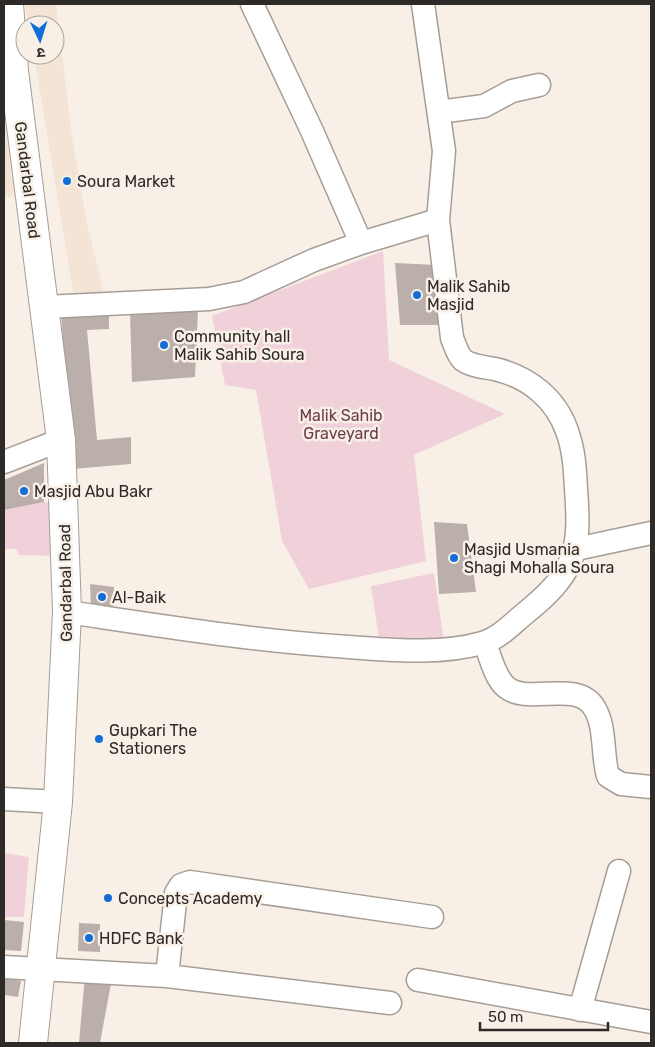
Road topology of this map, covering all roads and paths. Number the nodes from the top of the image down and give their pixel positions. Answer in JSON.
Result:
{"nodes":[{"id":1,"x":9,"y":4,"type":"edge"},
{"id":2,"x":252,"y":4,"type":"edge"},
{"id":3,"x":423,"y":4,"type":"edge"},
{"id":4,"x":9,"y":72,"type":"edge"},
{"id":5,"x":539,"y":84,"type":"dead end"},
{"id":6,"x":439,"y":112,"type":"junction"},
{"id":7,"x":438,"y":220,"type":"junction"},
{"id":8,"x":360,"y":243,"type":"junction"},
{"id":9,"x":45,"y":307,"type":"junction"},
{"id":10,"x":61,"y":440,"type":"junction"},
{"id":11,"x":4,"y":462,"type":"edge"},
{"id":12,"x":651,"y":533,"type":"edge"},
{"id":13,"x":576,"y":549,"type":"junction"},
{"id":14,"x":68,"y":612,"type":"junction"},
{"id":15,"x":485,"y":643,"type":"junction"},
{"id":16,"x":651,"y":787,"type":"edge"},
{"id":17,"x":4,"y":799,"type":"edge"},
{"id":18,"x":58,"y":802,"type":"junction"},
{"id":19,"x":619,"y":871,"type":"dead end"},
{"id":20,"x":432,"y":917,"type":"dead end"},
{"id":21,"x":4,"y":967,"type":"edge"},
{"id":22,"x":40,"y":968,"type":"junction"},
{"id":23,"x":167,"y":976,"type":"junction"},
{"id":24,"x":418,"y":980,"type":"dead end"},
{"id":25,"x":390,"y":1003,"type":"dead end"},
{"id":26,"x":580,"y":1010,"type":"junction"},
{"id":27,"x":651,"y":1022,"type":"edge"},
{"id":28,"x":33,"y":1043,"type":"edge"}],
"edges":[{"from":1,"to":4,"type":"main road","name":"Gandarbal Road"},
{"from":2,"to":8,"type":"street"},
{"from":3,"to":6,"type":"street"},
{"from":4,"to":9,"type":"main road","name":"Gandarbal Road"},
{"from":5,"to":6,"type":"street"},
{"from":6,"to":7,"type":"street"},
{"from":7,"to":8,"type":"street"},
{"from":7,"to":13,"type":"street"},
{"from":8,"to":9,"type":"street"},
{"from":9,"to":10,"type":"main road","name":"Gandarbal Road"},
{"from":10,"to":11,"type":"street"},
{"from":10,"to":14,"type":"main road","name":"Gandarbal Road"},
{"from":12,"to":13,"type":"street"},
{"from":13,"to":15,"type":"street"},
{"from":14,"to":15,"type":"street"},
{"from":14,"to":18,"type":"main road","name":"Gandarbal Road"},
{"from":15,"to":16,"type":"street"},
{"from":17,"to":18,"type":"street"},
{"from":18,"to":22,"type":"main road","name":"Gandarbal Road"},
{"from":19,"to":26,"type":"street"},
{"from":20,"to":23,"type":"street"},
{"from":21,"to":22,"type":"street"},
{"from":22,"to":23,"type":"street"},
{"from":22,"to":28,"type":"main road","name":"Gandarbal Road"},
{"from":23,"to":25,"type":"street"},
{"from":24,"to":26,"type":"street"},
{"from":26,"to":27,"type":"street"}]}
